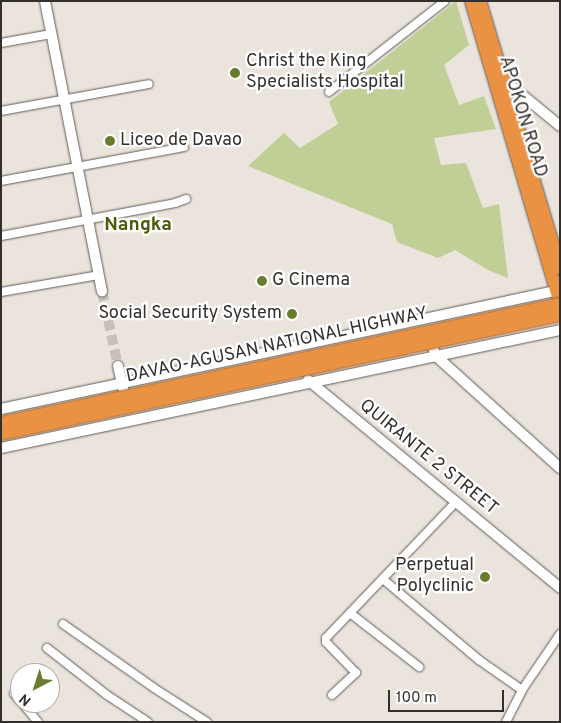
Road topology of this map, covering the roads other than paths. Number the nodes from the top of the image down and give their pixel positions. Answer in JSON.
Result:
{"nodes":[{"id":1,"x":44,"y":1,"type":"edge"},
{"id":2,"x":445,"y":1,"type":"edge"},
{"id":3,"x":471,"y":1,"type":"edge"},
{"id":4,"x":480,"y":1,"type":"edge"},
{"id":5,"x":50,"y":34,"type":"junction"},
{"id":6,"x":1,"y":43,"type":"edge"},
{"id":7,"x":489,"y":67,"type":"junction"},
{"id":8,"x":504,"y":80,"type":"junction"},
{"id":9,"x":149,"y":84,"type":"dead end"},
{"id":10,"x":329,"y":92,"type":"dead end"},
{"id":11,"x":62,"y":99,"type":"junction"},
{"id":12,"x":1,"y":111,"type":"edge"},
{"id":13,"x":560,"y":126,"type":"edge"},
{"id":14,"x":184,"y":147,"type":"dead end"},
{"id":15,"x":77,"y":168,"type":"junction"},
{"id":16,"x":1,"y":181,"type":"edge"},
{"id":17,"x":186,"y":199,"type":"dead end"},
{"id":18,"x":88,"y":220,"type":"junction"},
{"id":19,"x":1,"y":236,"type":"edge"},
{"id":20,"x":560,"y":268,"type":"edge"},
{"id":21,"x":99,"y":275,"type":"junction"},
{"id":22,"x":102,"y":291,"type":"tunnel mouth"},
{"id":23,"x":1,"y":292,"type":"edge"},
{"id":24,"x":559,"y":298,"type":"edge"},
{"id":25,"x":560,"y":315,"type":"edge"},
{"id":26,"x":560,"y":320,"type":"edge"},
{"id":27,"x":424,"y":326,"type":"junction"},
{"id":28,"x":560,"y":330,"type":"edge"},
{"id":29,"x":279,"y":350,"type":"junction"},
{"id":30,"x":430,"y":350,"type":"junction"},
{"id":31,"x":118,"y":366,"type":"tunnel mouth"},
{"id":32,"x":311,"y":383,"type":"junction"},
{"id":33,"x":123,"y":388,"type":"junction"},
{"id":34,"x":29,"y":413,"type":"junction"},
{"id":35,"x":2,"y":417,"type":"edge"},
{"id":36,"x":4,"y":436,"type":"edge"},
{"id":37,"x":1,"y":448,"type":"edge"},
{"id":38,"x":560,"y":468,"type":"edge"},
{"id":39,"x":456,"y":502,"type":"junction"},
{"id":40,"x":384,"y":580,"type":"junction"},
{"id":41,"x":560,"y":588,"type":"edge"},
{"id":42,"x":350,"y":613,"type":"junction"},
{"id":43,"x":63,"y":624,"type":"dead end"},
{"id":44,"x":560,"y":634,"type":"edge"},
{"id":45,"x":47,"y":648,"type":"dead end"},
{"id":46,"x":419,"y":667,"type":"dead end"},
{"id":47,"x":522,"y":690,"type":"junction"},
{"id":48,"x":332,"y":695,"type":"dead end"},
{"id":49,"x":148,"y":722,"type":"edge"},
{"id":50,"x":207,"y":722,"type":"edge"},
{"id":51,"x":506,"y":722,"type":"edge"}],
"edges":[{"from":1,"to":5,"type":"street"},
{"from":2,"to":10,"type":"street"},
{"from":3,"to":7,"type":"highway","name":"APOKON ROAD"},
{"from":4,"to":8,"type":"highway","name":"APOKON ROAD"},
{"from":5,"to":6,"type":"street"},
{"from":5,"to":11,"type":"street"},
{"from":7,"to":8,"type":"street"},
{"from":7,"to":24,"type":"highway","name":"APOKON ROAD"},
{"from":8,"to":13,"type":"street"},
{"from":8,"to":20,"type":"highway","name":"APOKON ROAD"},
{"from":9,"to":11,"type":"street"},
{"from":11,"to":12,"type":"street"},
{"from":11,"to":15,"type":"street"},
{"from":14,"to":15,"type":"street"},
{"from":15,"to":16,"type":"street"},
{"from":15,"to":18,"type":"street"},
{"from":17,"to":18,"type":"street"},
{"from":18,"to":19,"type":"street"},
{"from":18,"to":21,"type":"street"},
{"from":21,"to":22,"type":"street"},
{"from":21,"to":23,"type":"street"},
{"from":24,"to":27,"type":"highway","name":"DAVAO-AGUSAN NATIONAL HIGHWAY"},
{"from":24,"to":35,"type":"highway","name":"DAVAO-AGUSAN NATIONAL HIGHWAY","bridge":true},
{"from":25,"to":36,"type":"highway","name":"DAVAO-AGUSAN NATIONAL HIGHWAY","bridge":true},
{"from":26,"to":30,"type":"highway","name":"DAVAO-AGUSAN NATIONAL HIGHWAY"},
{"from":27,"to":29,"type":"street"},
{"from":27,"to":30,"type":"street"},
{"from":28,"to":30,"type":"street"},
{"from":29,"to":32,"type":"street","name":"QUIRANTE 2 STREET"},
{"from":29,"to":33,"type":"street"},
{"from":30,"to":32,"type":"street"},
{"from":30,"to":38,"type":"street"},
{"from":31,"to":33,"type":"street"},
{"from":32,"to":37,"type":"street"},
{"from":32,"to":39,"type":"street","name":"QUIRANTE 2 STREET"},
{"from":33,"to":34,"type":"highway","name":"DAVAO-AGUSAN NATIONAL HIGHWAY"},
{"from":33,"to":35,"type":"street"},
{"from":34,"to":35,"type":"highway","name":"DAVAO-AGUSAN NATIONAL HIGHWAY"},
{"from":34,"to":36,"type":"highway"},
{"from":35,"to":36,"type":"highway"},
{"from":39,"to":40,"type":"street"},
{"from":39,"to":41,"type":"street","name":"QUIRANTE 2 STREET"},
{"from":40,"to":42,"type":"street"},
{"from":40,"to":47,"type":"street"},
{"from":42,"to":46,"type":"street"},
{"from":42,"to":48,"type":"street"},
{"from":43,"to":50,"type":"street"},
{"from":44,"to":47,"type":"street"},
{"from":45,"to":49,"type":"street"},
{"from":47,"to":51,"type":"street"}]}
